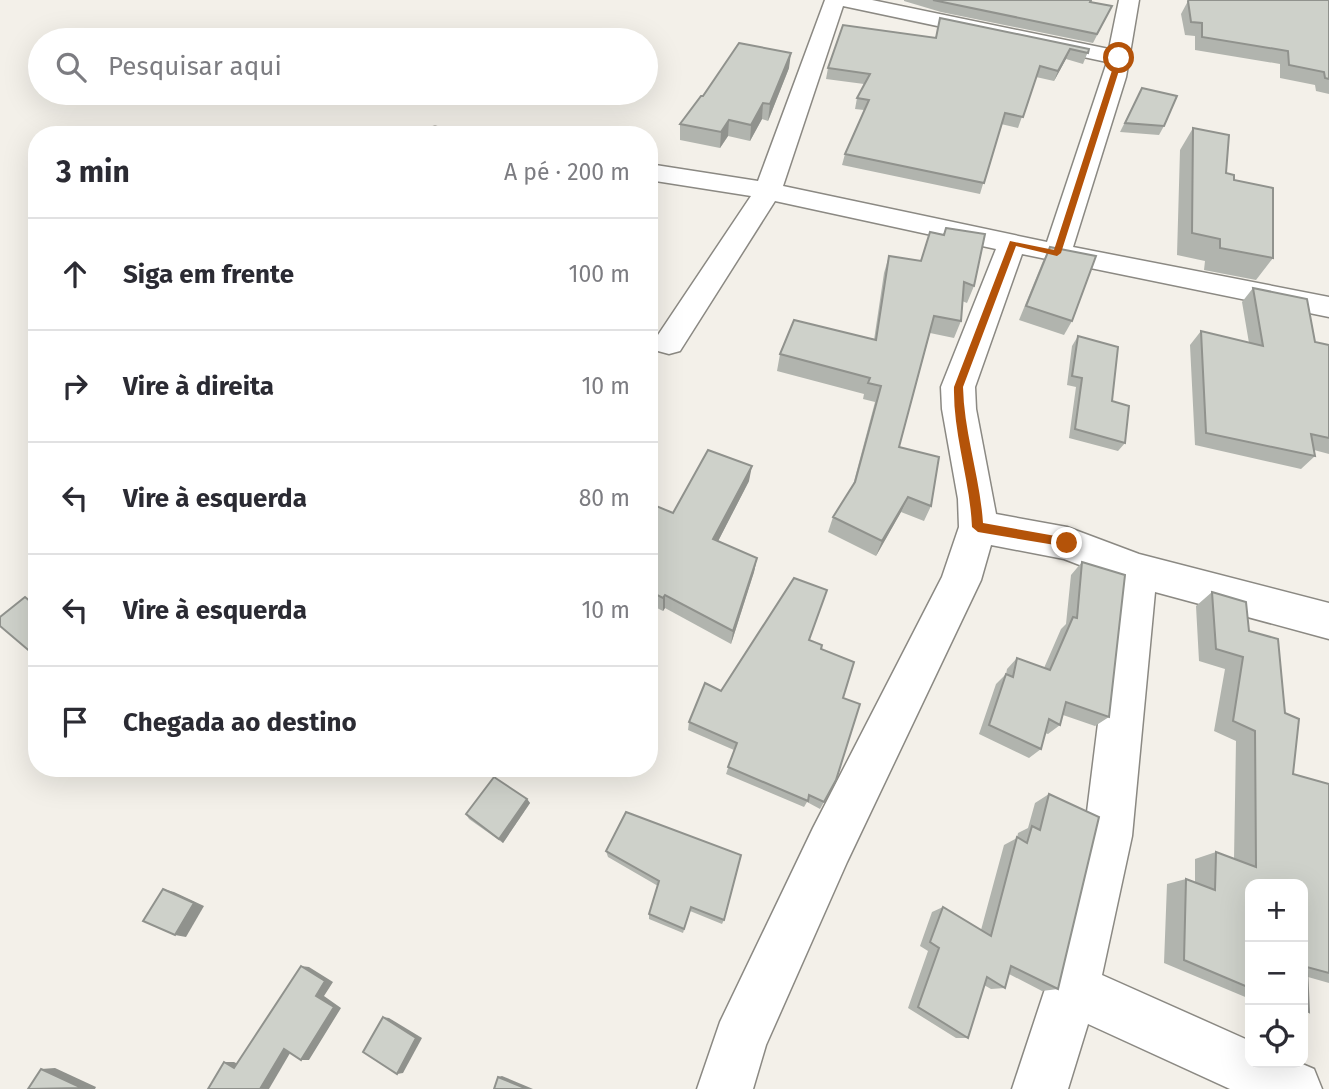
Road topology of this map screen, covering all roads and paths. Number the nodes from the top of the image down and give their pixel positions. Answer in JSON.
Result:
{"nodes":[{"id":1,"x":835,"y":0,"type":"edge"},
{"id":2,"x":843,"y":0,"type":"edge"},
{"id":3,"x":1129,"y":0,"type":"edge"},
{"id":4,"x":1119,"y":58,"type":"junction"},
{"id":5,"x":658,"y":173,"type":"edge"},
{"id":6,"x":768,"y":191,"type":"junction"},
{"id":7,"x":1013,"y":243,"type":"junction"},
{"id":8,"x":1057,"y":253,"type":"junction"},
{"id":9,"x":1329,"y":307,"type":"edge"},
{"id":10,"x":668,"y":343,"type":"dead end"},
{"id":11,"x":978,"y":527,"type":"junction"},
{"id":12,"x":1137,"y":570,"type":"junction"},
{"id":13,"x":1329,"y":621,"type":"edge"},
{"id":14,"x":1072,"y":989,"type":"junction"},
{"id":15,"x":725,"y":1089,"type":"edge"},
{"id":16,"x":1040,"y":1089,"type":"edge"},
{"id":17,"x":1294,"y":1089,"type":"edge"}],
"edges":[{"from":1,"to":6,"type":"street"},
{"from":2,"to":4,"type":"street"},
{"from":3,"to":4,"type":"street"},
{"from":4,"to":8,"type":"street"},
{"from":5,"to":6,"type":"street"},
{"from":6,"to":7,"type":"street"},
{"from":6,"to":10,"type":"street"},
{"from":7,"to":8,"type":"street"},
{"from":7,"to":11,"type":"street"},
{"from":8,"to":9,"type":"street"},
{"from":11,"to":12,"type":"street"},
{"from":11,"to":15,"type":"street"},
{"from":12,"to":13,"type":"street"},
{"from":12,"to":14,"type":"street"},
{"from":14,"to":16,"type":"street"},
{"from":14,"to":17,"type":"street"}]}
